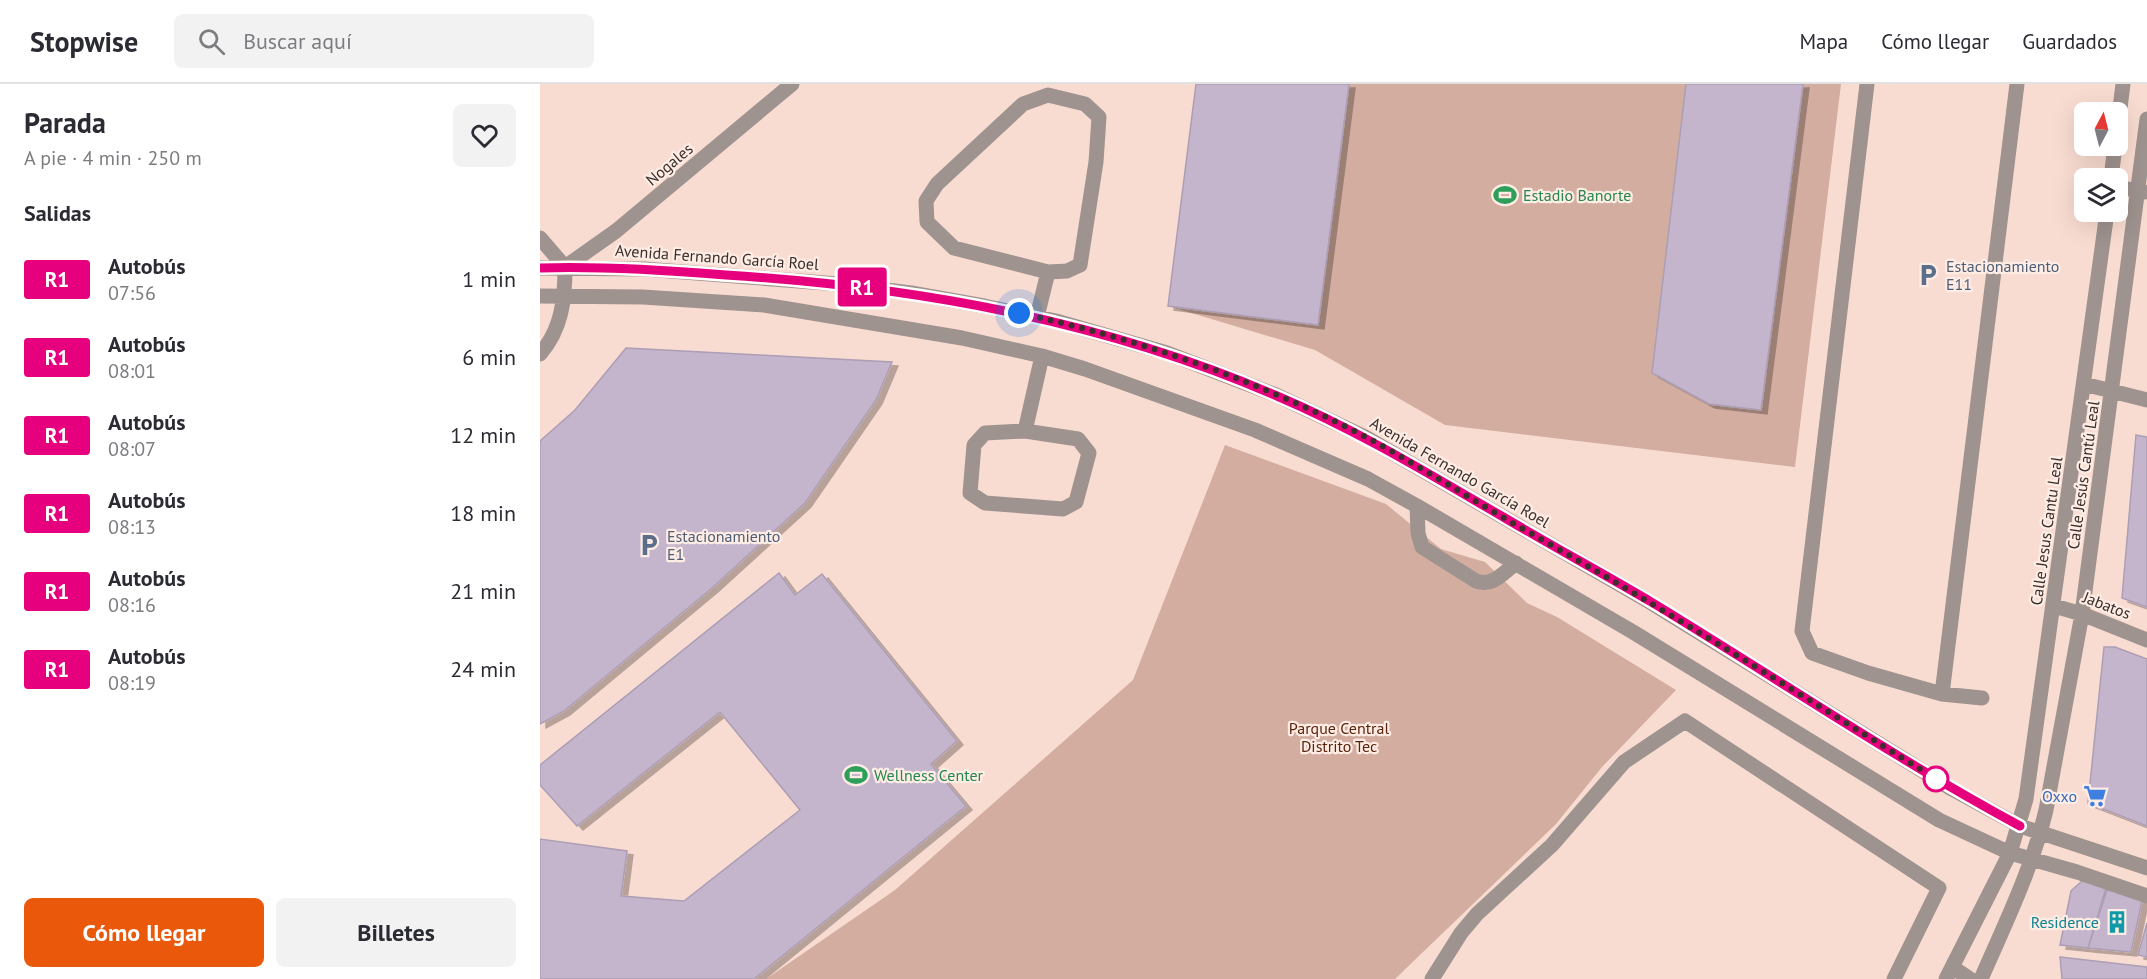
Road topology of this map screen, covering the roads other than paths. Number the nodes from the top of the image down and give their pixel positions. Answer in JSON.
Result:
{"nodes":[{"id":1,"x":792,"y":84,"type":"edge"},
{"id":2,"x":1868,"y":84,"type":"edge"},
{"id":3,"x":2017,"y":84,"type":"edge"},
{"id":4,"x":2123,"y":84,"type":"edge"},
{"id":5,"x":2121,"y":102,"type":"edge"},
{"id":6,"x":2147,"y":119,"type":"edge"},
{"id":7,"x":2142,"y":192,"type":"edge"},
{"id":8,"x":2106,"y":222,"type":"edge"},
{"id":9,"x":540,"y":238,"type":"edge"},
{"id":10,"x":565,"y":267,"type":"junction"},
{"id":11,"x":540,"y":268,"type":"edge"},
{"id":12,"x":1048,"y":272,"type":"junction"},
{"id":13,"x":540,"y":296,"type":"edge"},
{"id":14,"x":565,"y":296,"type":"junction"},
{"id":15,"x":1037,"y":317,"type":"junction"},
{"id":16,"x":540,"y":354,"type":"edge"},
{"id":17,"x":1042,"y":356,"type":"junction"},
{"id":18,"x":2084,"y":384,"type":"junction"},
{"id":19,"x":2112,"y":391,"type":"junction"},
{"id":20,"x":2147,"y":400,"type":"edge"},
{"id":21,"x":1025,"y":431,"type":"junction"},
{"id":22,"x":1417,"y":506,"type":"junction"},
{"id":23,"x":1516,"y":563,"type":"junction"},
{"id":24,"x":2054,"y":606,"type":"junction"},
{"id":25,"x":2082,"y":614,"type":"junction"},
{"id":26,"x":2147,"y":640,"type":"edge"},
{"id":27,"x":1942,"y":694,"type":"junction"},
{"id":28,"x":1982,"y":698,"type":"dead end"},
{"id":29,"x":2020,"y":826,"type":"junction"},
{"id":30,"x":2040,"y":833,"type":"junction"},
{"id":31,"x":2010,"y":853,"type":"junction"},
{"id":32,"x":2031,"y":860,"type":"junction"},
{"id":33,"x":2147,"y":868,"type":"edge"},
{"id":34,"x":2147,"y":896,"type":"edge"},
{"id":35,"x":1949,"y":973,"type":"edge"},
{"id":36,"x":1432,"y":979,"type":"edge"},
{"id":37,"x":1894,"y":979,"type":"edge"},
{"id":38,"x":1970,"y":979,"type":"edge"},
{"id":39,"x":1981,"y":979,"type":"edge"}],
"edges":[{"from":1,"to":10,"type":"street","name":"Nogales"},
{"from":2,"to":27,"type":"street"},
{"from":3,"to":27,"type":"street"},
{"from":4,"to":5,"type":"street"},
{"from":6,"to":7,"type":"street","name":"Calle Jesús Cantú Leal"},
{"from":7,"to":19,"type":"street","name":"Calle Jesús Cantú Leal"},
{"from":8,"to":18,"type":"street","name":"Calle Jesus Cantu Leal"},
{"from":9,"to":10,"type":"street"},
{"from":10,"to":11,"type":"street","name":"Avenida Fernando García Roel"},
{"from":10,"to":14,"type":"street"},
{"from":10,"to":15,"type":"street","name":"Avenida Fernando García Roel"},
{"from":12,"to":12,"type":"street"},
{"from":12,"to":15,"type":"street"},
{"from":13,"to":14,"type":"street"},
{"from":14,"to":16,"type":"street"},
{"from":14,"to":17,"type":"street"},
{"from":15,"to":29,"type":"street","name":"Avenida Fernando García Roel"},
{"from":17,"to":21,"type":"street"},
{"from":17,"to":22,"type":"street"},
{"from":18,"to":19,"type":"street"},
{"from":18,"to":24,"type":"street","name":"Calle Jesus Cantu Leal"},
{"from":19,"to":20,"type":"street"},
{"from":19,"to":25,"type":"street","name":"Calle Jesús Cantú Leal"},
{"from":21,"to":21,"type":"street"},
{"from":22,"to":23,"type":"street"},
{"from":22,"to":23,"type":"street"},
{"from":23,"to":31,"type":"street"},
{"from":24,"to":25,"type":"street","name":"Jabatos"},
{"from":24,"to":29,"type":"street","name":"Calle Jesus Cantu Leal"},
{"from":25,"to":26,"type":"street","name":"Jabatos"},
{"from":25,"to":30,"type":"street","name":"Calle Jesús Cantú Leal"},
{"from":27,"to":28,"type":"street"},
{"from":29,"to":30,"type":"street","name":"Avenida Fernando García Roel"},
{"from":29,"to":31,"type":"street","name":"Calle Jesus Cantu Leal"},
{"from":30,"to":32,"type":"street","name":"Calle Jesús Cantú Leal"},
{"from":30,"to":33,"type":"street","name":"Avenida Fernando García Roel"},
{"from":31,"to":32,"type":"street"},
{"from":31,"to":35,"type":"street","name":"Calle Jesus Cantu Leal"},
{"from":32,"to":34,"type":"street"},
{"from":32,"to":39,"type":"street","name":"Calle Jesús Cantú Leal"},
{"from":35,"to":38,"type":"street"},
{"from":36,"to":37,"type":"street"}]}
